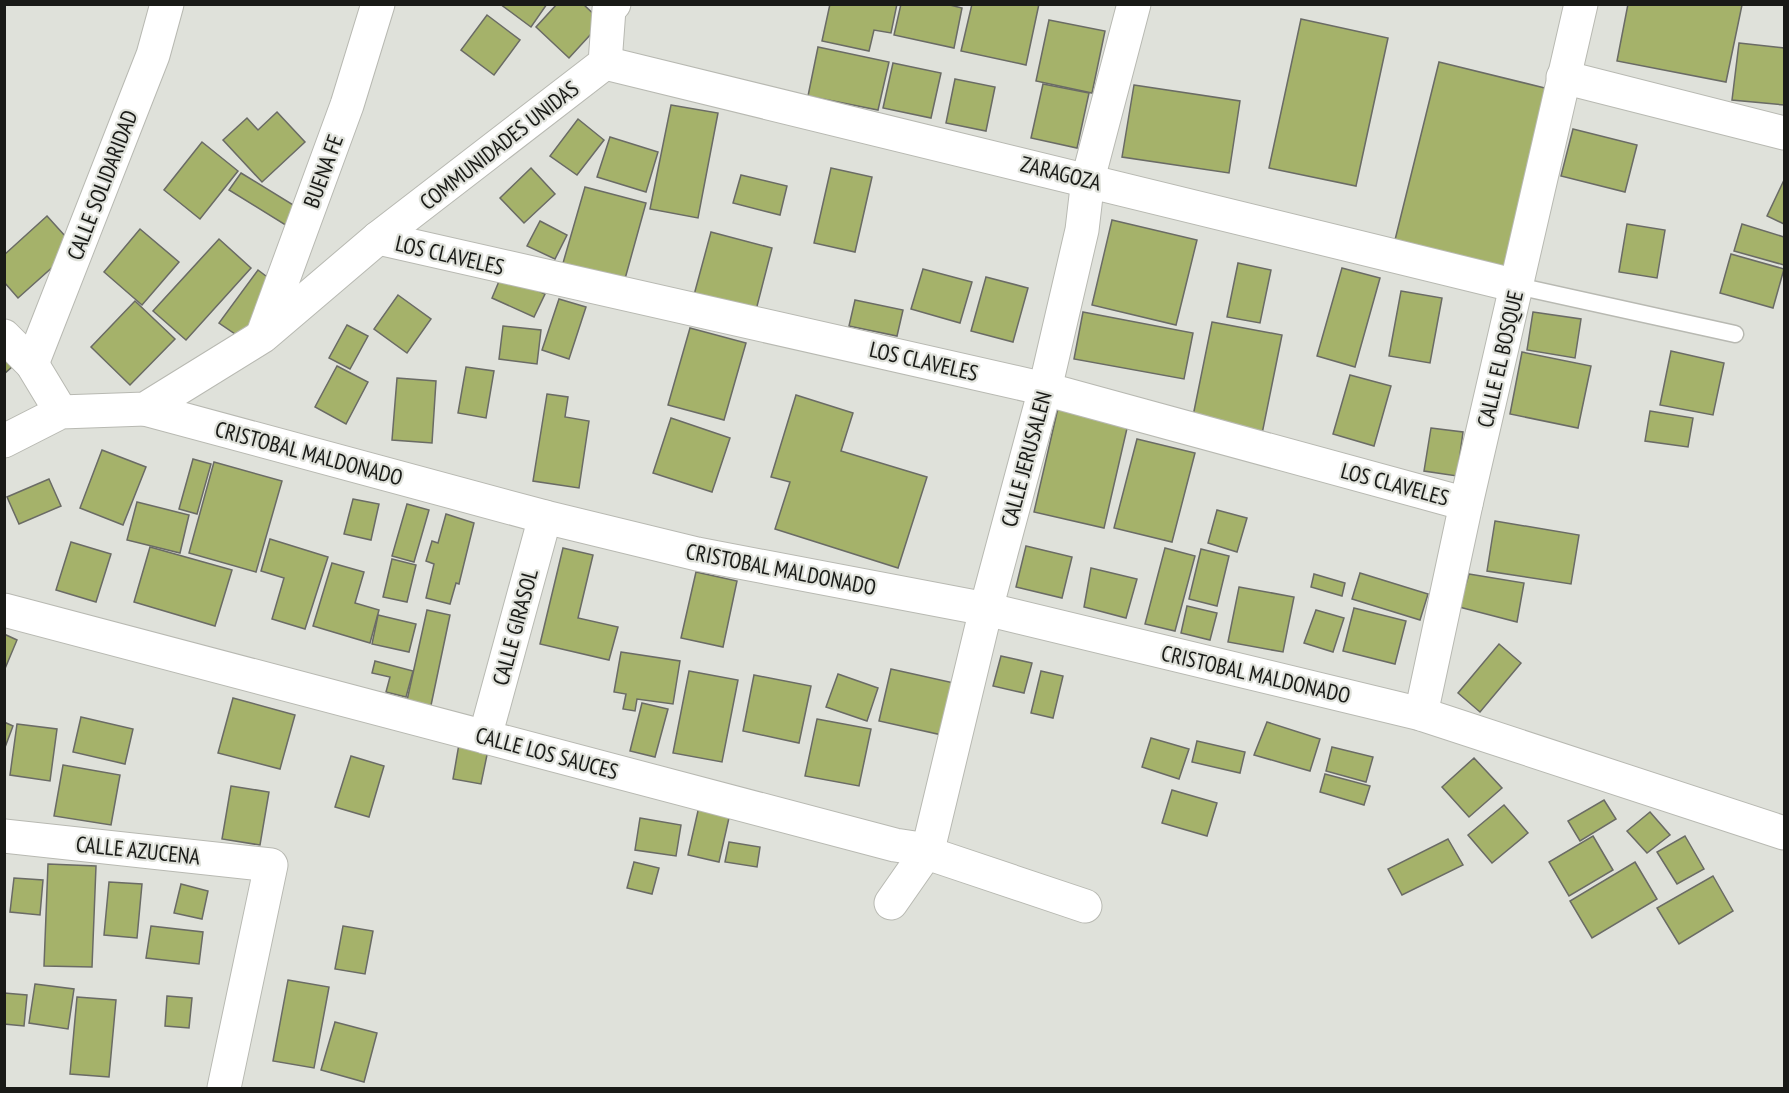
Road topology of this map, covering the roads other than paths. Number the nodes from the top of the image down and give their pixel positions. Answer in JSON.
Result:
{"nodes":[{"id":1,"x":167,"y":4,"type":"edge"},
{"id":2,"x":378,"y":4,"type":"edge"},
{"id":3,"x":1134,"y":4,"type":"edge"},
{"id":4,"x":1581,"y":4,"type":"edge"},
{"id":5,"x":608,"y":6,"type":"edge"},
{"id":6,"x":605,"y":63,"type":"junction"},
{"id":7,"x":1563,"y":77,"type":"junction"},
{"id":8,"x":1785,"y":133,"type":"edge"},
{"id":9,"x":1088,"y":179,"type":"junction"},
{"id":10,"x":378,"y":238,"type":"junction"},
{"id":11,"x":1517,"y":286,"type":"junction"},
{"id":12,"x":1735,"y":334,"type":"dead end"},
{"id":13,"x":4,"y":336,"type":"edge"},
{"id":14,"x":263,"y":336,"type":"junction"},
{"id":15,"x":32,"y":364,"type":"junction"},
{"id":16,"x":1045,"y":389,"type":"junction"},
{"id":17,"x":145,"y":409,"type":"junction"},
{"id":18,"x":61,"y":412,"type":"junction"},
{"id":19,"x":4,"y":441,"type":"edge"},
{"id":20,"x":1466,"y":504,"type":"junction"},
{"id":21,"x":545,"y":517,"type":"junction"},
{"id":22,"x":986,"y":609,"type":"junction"},
{"id":23,"x":4,"y":610,"type":"edge"},
{"id":24,"x":1421,"y":714,"type":"junction"},
{"id":25,"x":484,"y":737,"type":"junction"},
{"id":26,"x":1785,"y":833,"type":"edge"},
{"id":27,"x":4,"y":836,"type":"edge"},
{"id":28,"x":928,"y":850,"type":"junction"},
{"id":29,"x":891,"y":903,"type":"dead end"},
{"id":30,"x":1085,"y":906,"type":"dead end"},
{"id":31,"x":224,"y":1089,"type":"edge"}],
"edges":[{"from":1,"to":15,"type":"street","name":"CALLE SOLIDARIDAD"},
{"from":2,"to":14,"type":"street","name":"BUENA FE"},
{"from":3,"to":9,"type":"street","name":"CALLE JERUSALEN"},
{"from":4,"to":7,"type":"street","name":"CALLE EL BOSQUE"},
{"from":5,"to":6,"type":"street"},
{"from":6,"to":9,"type":"street","name":"ZARAGOZA"},
{"from":6,"to":10,"type":"street","name":"COMMUNIDADES UNIDAS"},
{"from":7,"to":8,"type":"street"},
{"from":7,"to":11,"type":"street","name":"CALLE EL BOSQUE"},
{"from":9,"to":11,"type":"street","name":"ZARAGOZA"},
{"from":9,"to":16,"type":"street","name":"CALLE JERUSALEN"},
{"from":10,"to":14,"type":"street","name":"COMMUNIDADES UNIDAS"},
{"from":10,"to":16,"type":"street","name":"LOS CLAVELES"},
{"from":11,"to":12,"type":"lane"},
{"from":11,"to":20,"type":"street","name":"CALLE EL BOSQUE"},
{"from":13,"to":15,"type":"street"},
{"from":14,"to":17,"type":"street","name":"COMMUNIDADES UNIDAS"},
{"from":15,"to":18,"type":"street"},
{"from":16,"to":20,"type":"street","name":"LOS CLAVELES"},
{"from":16,"to":22,"type":"street","name":"CALLE JERUSALEN"},
{"from":17,"to":18,"type":"street","name":"COMMUNIDADES UNIDAS"},
{"from":17,"to":21,"type":"street","name":"CRISTOBAL MALDONADO"},
{"from":18,"to":19,"type":"street","name":"COMMUNIDADES UNIDAS"},
{"from":20,"to":24,"type":"street","name":"CALLE EL BOSQUE"},
{"from":21,"to":22,"type":"street","name":"CRISTOBAL MALDONADO"},
{"from":21,"to":25,"type":"street","name":"CALLE GIRASOL"},
{"from":22,"to":24,"type":"street","name":"CRISTOBAL MALDONADO"},
{"from":22,"to":28,"type":"street","name":"CALLE JERUSALEN"},
{"from":23,"to":25,"type":"street","name":"CALLE LOS SAUCES"},
{"from":24,"to":26,"type":"street","name":"CRISTOBAL MALDONADO"},
{"from":25,"to":28,"type":"street","name":"CALLE LOS SAUCES"},
{"from":27,"to":31,"type":"street","name":"CALLE AZUCENA"},
{"from":28,"to":29,"type":"street","name":"CALLE JERUSALEN"},
{"from":28,"to":30,"type":"street","name":"CALLE LOS SAUCES"}]}
